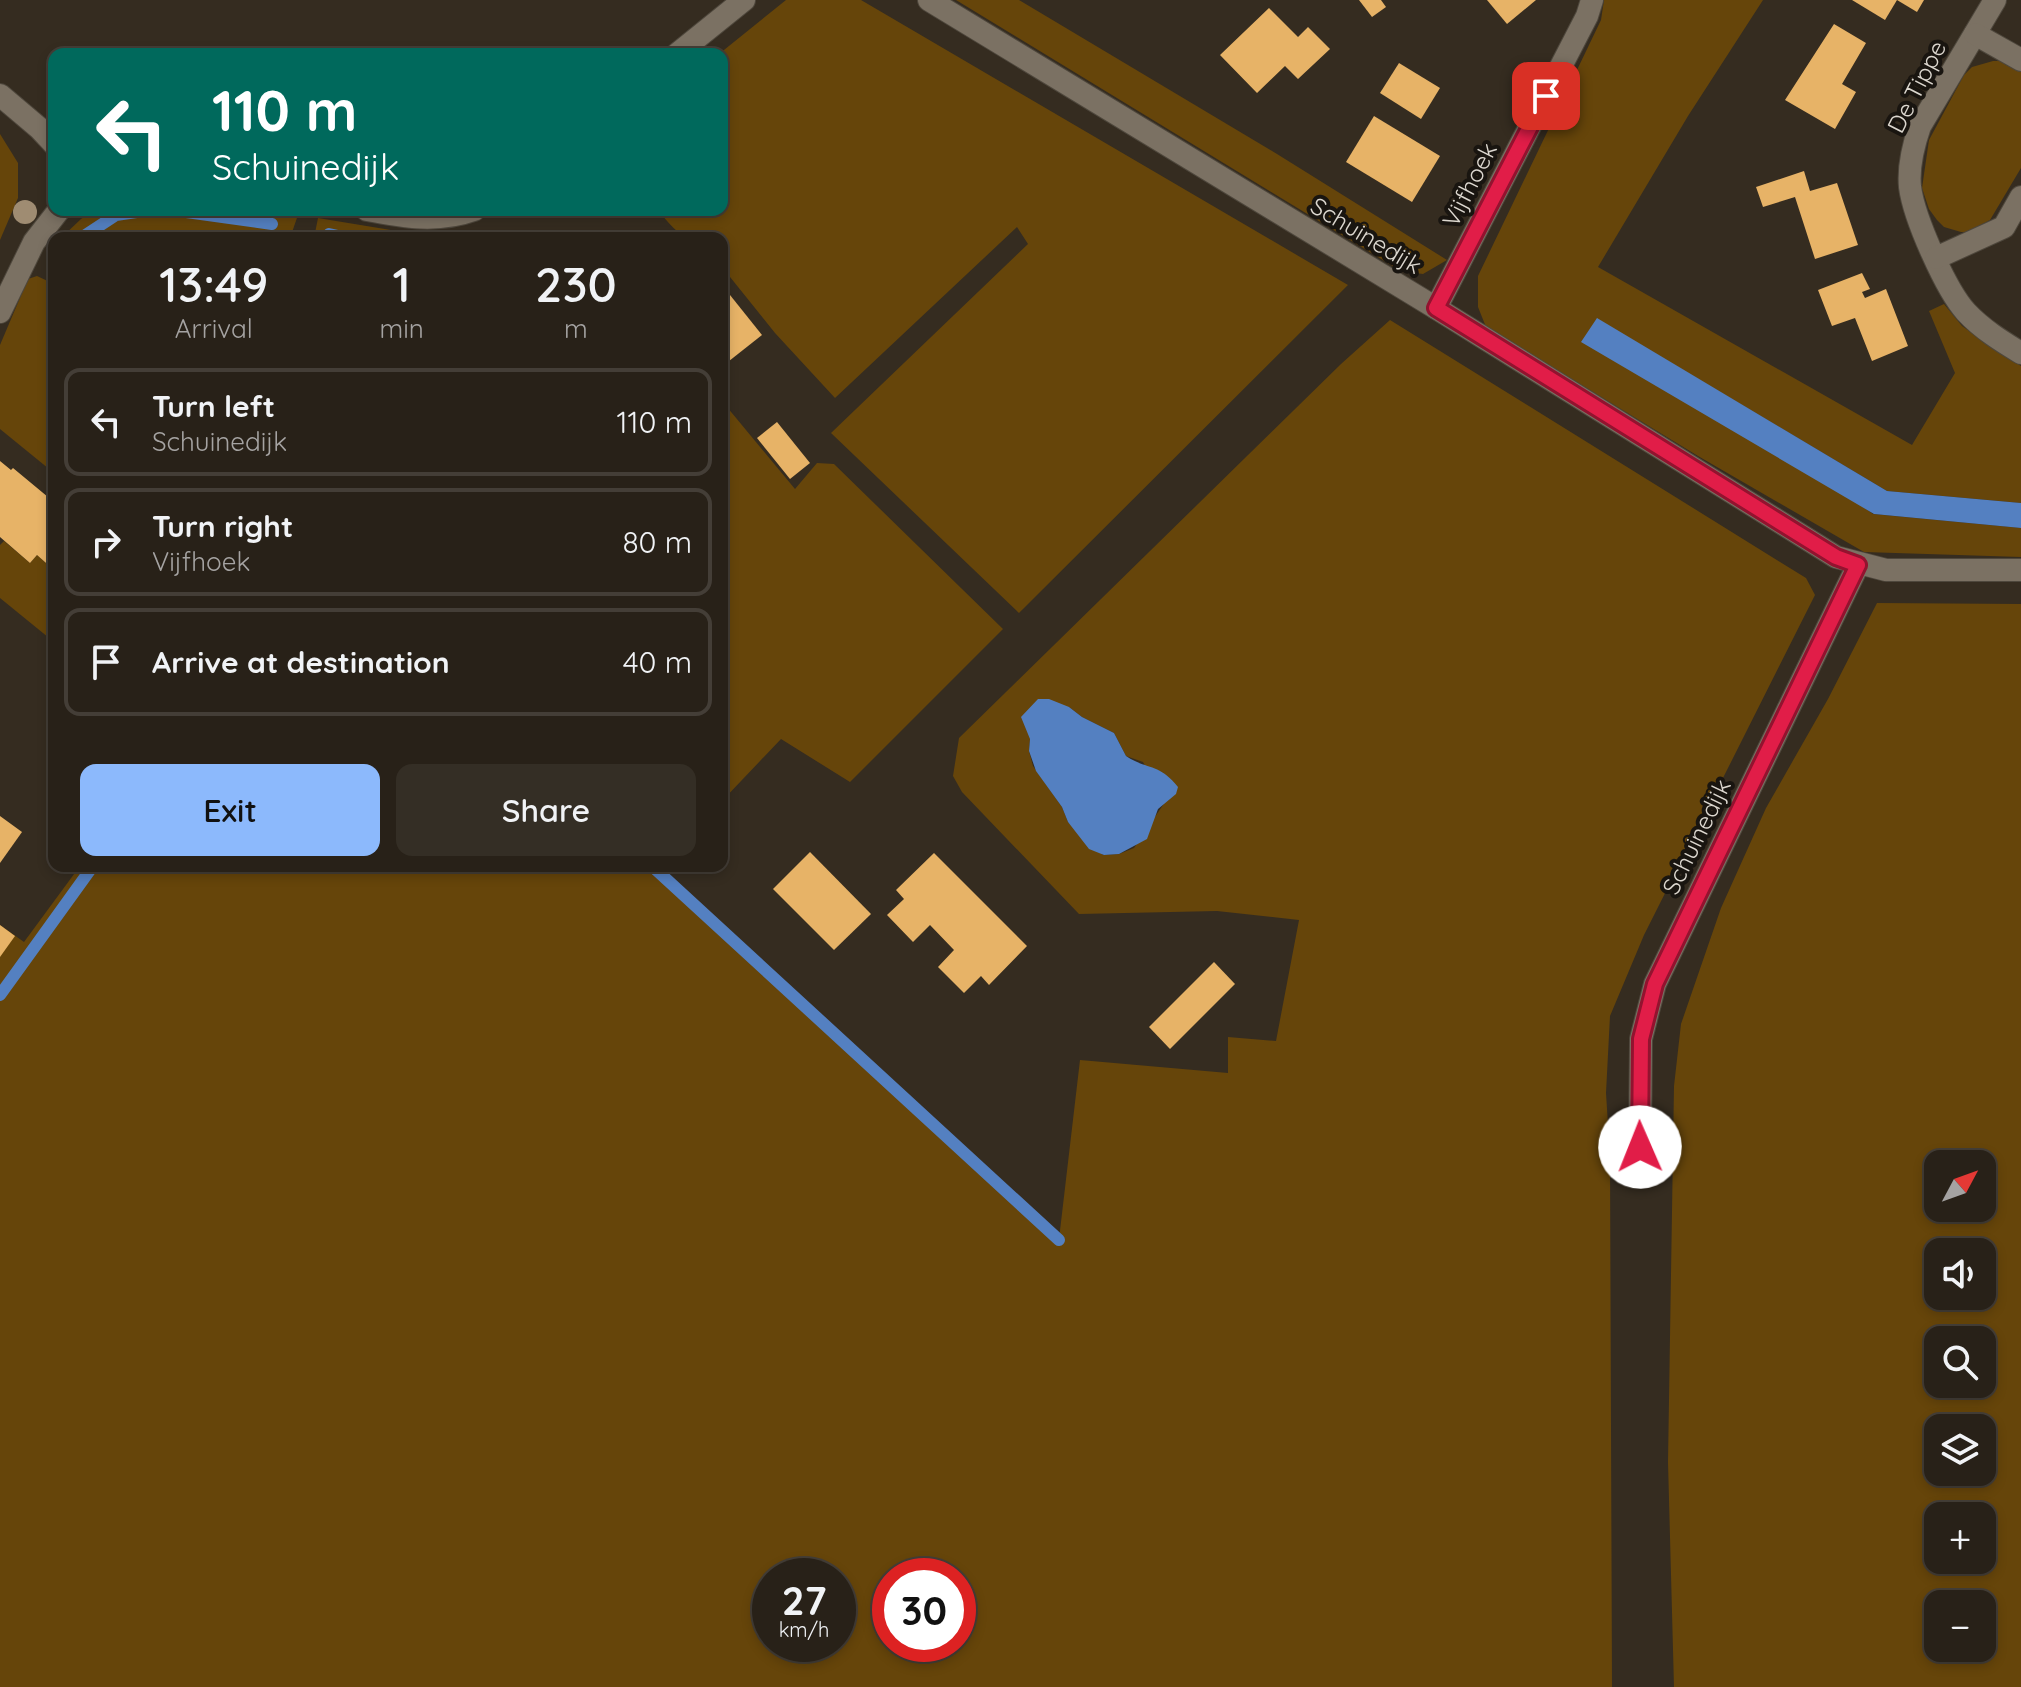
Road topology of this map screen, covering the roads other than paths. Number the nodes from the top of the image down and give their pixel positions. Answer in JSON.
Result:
{"nodes":[{"id":1,"x":744,"y":0,"type":"edge"},
{"id":2,"x":929,"y":0,"type":"edge"},
{"id":3,"x":1592,"y":0,"type":"edge"},
{"id":4,"x":1995,"y":0,"type":"edge"},
{"id":5,"x":1975,"y":34,"type":"junction"},
{"id":6,"x":684,"y":48,"type":"edge"},
{"id":7,"x":2021,"y":60,"type":"edge"},
{"id":8,"x":0,"y":95,"type":"edge"},
{"id":9,"x":48,"y":138,"type":"edge"},
{"id":10,"x":2021,"y":197,"type":"edge"},
{"id":11,"x":54,"y":216,"type":"edge"},
{"id":12,"x":403,"y":216,"type":"edge"},
{"id":13,"x":452,"y":216,"type":"edge"},
{"id":14,"x":1936,"y":258,"type":"junction"},
{"id":15,"x":1436,"y":308,"type":"junction"},
{"id":16,"x":0,"y":312,"type":"edge"},
{"id":17,"x":2021,"y":353,"type":"edge"},
{"id":18,"x":1858,"y":565,"type":"junction"},
{"id":19,"x":2021,"y":570,"type":"edge"},
{"id":20,"x":1640,"y":1147,"type":"dead end"}],
"edges":[{"from":1,"to":6,"type":"street"},
{"from":2,"to":15,"type":"street","name":"Schuinedijk"},
{"from":3,"to":15,"type":"street","name":"Vijfhoek"},
{"from":4,"to":5,"type":"street","name":"De Tippe"},
{"from":5,"to":7,"type":"street","name":"De Tippe"},
{"from":5,"to":14,"type":"street","name":"De Tippe"},
{"from":8,"to":9,"type":"street"},
{"from":10,"to":14,"type":"street"},
{"from":11,"to":16,"type":"street"},
{"from":12,"to":13,"type":"street"},
{"from":14,"to":17,"type":"street","name":"De Tippe"},
{"from":15,"to":18,"type":"street","name":"Schuinedijk"},
{"from":18,"to":19,"type":"street","name":"Schuinedijk"},
{"from":18,"to":20,"type":"street","name":"Schuinedijk"}]}
